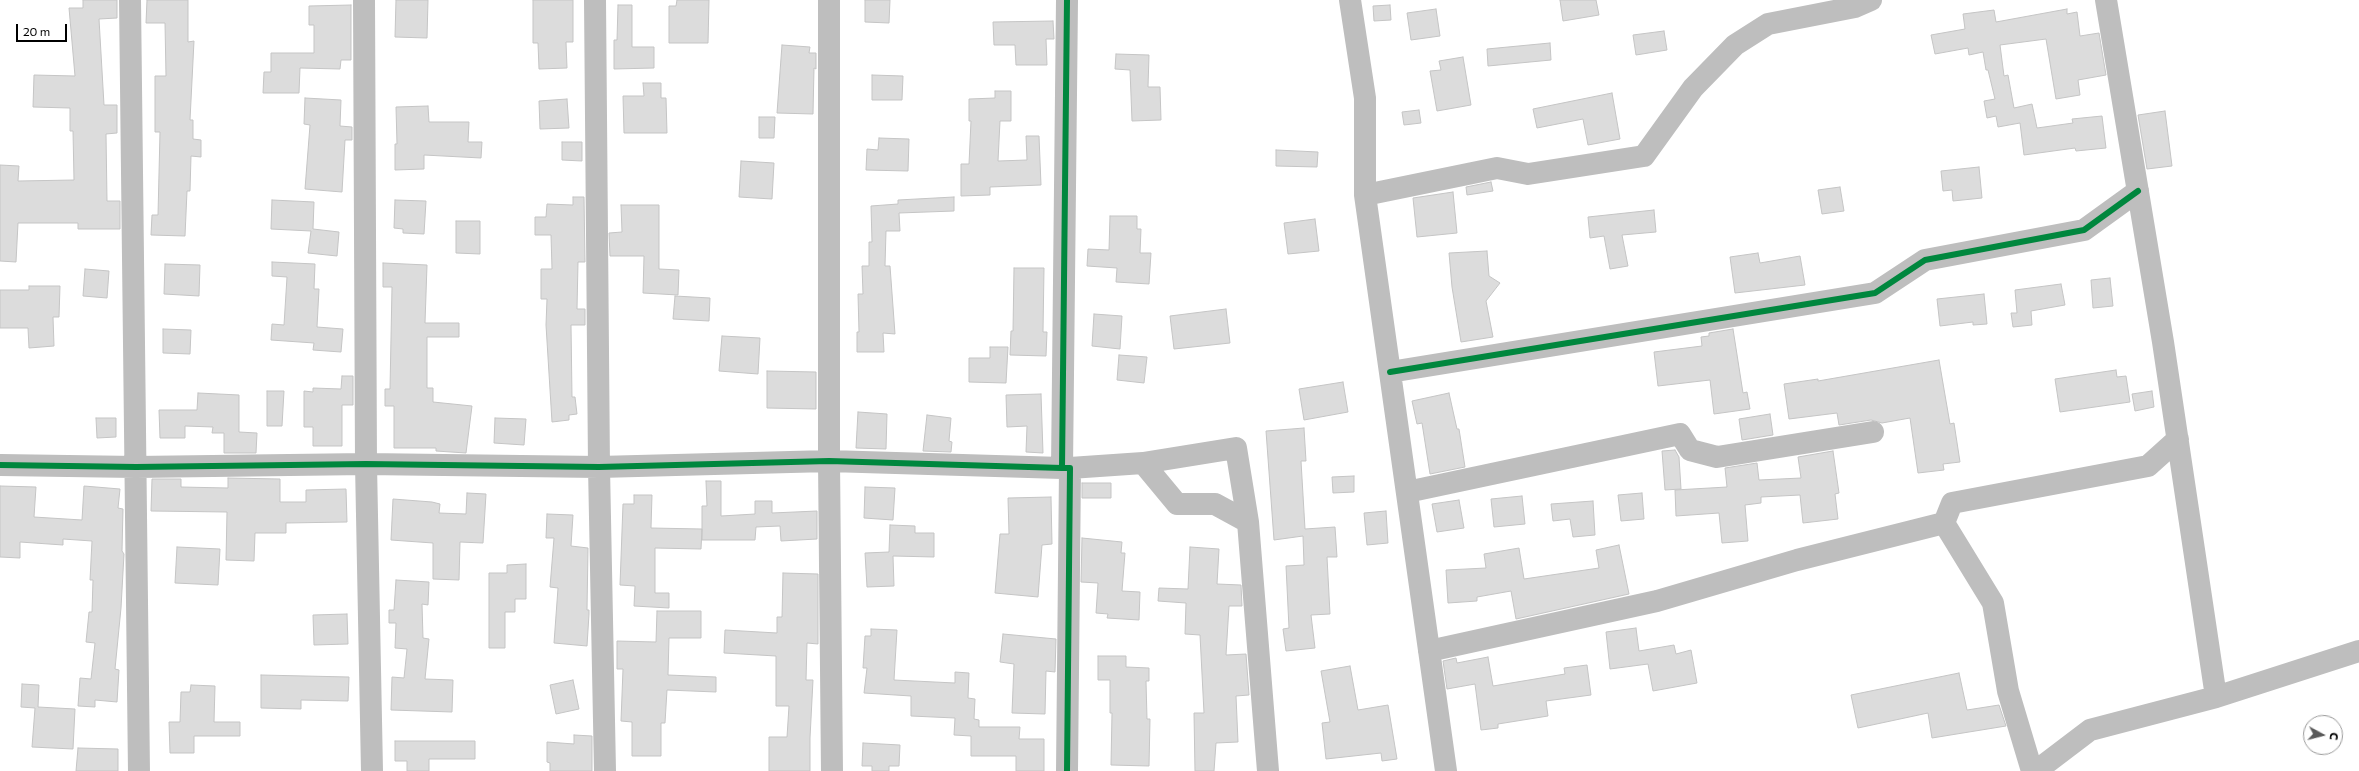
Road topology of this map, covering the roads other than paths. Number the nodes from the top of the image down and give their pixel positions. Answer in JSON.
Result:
{"nodes":[{"id":1,"x":130,"y":0,"type":"edge"},
{"id":2,"x":364,"y":0,"type":"edge"},
{"id":3,"x":595,"y":0,"type":"edge"},
{"id":4,"x":829,"y":0,"type":"edge"},
{"id":5,"x":1067,"y":0,"type":"edge"},
{"id":6,"x":1350,"y":0,"type":"edge"},
{"id":7,"x":1871,"y":0,"type":"edge"},
{"id":8,"x":2106,"y":0,"type":"edge"},
{"id":9,"x":2138,"y":191,"type":"junction"},
{"id":10,"x":1365,"y":195,"type":"junction"},
{"id":11,"x":1390,"y":372,"type":"junction"},
{"id":12,"x":1873,"y":432,"type":"dead end"},
{"id":13,"x":2178,"y":439,"type":"junction"},
{"id":14,"x":829,"y":461,"type":"junction"},
{"id":15,"x":1143,"y":463,"type":"junction"},
{"id":16,"x":366,"y":464,"type":"junction"},
{"id":17,"x":0,"y":465,"type":"edge"},
{"id":18,"x":136,"y":467,"type":"junction"},
{"id":19,"x":599,"y":467,"type":"junction"},
{"id":20,"x":1066,"y":468,"type":"junction"},
{"id":21,"x":1407,"y":492,"type":"junction"},
{"id":22,"x":1248,"y":522,"type":"junction"},
{"id":23,"x":1944,"y":523,"type":"junction"},
{"id":24,"x":1429,"y":651,"type":"junction"},
{"id":25,"x":2359,"y":651,"type":"edge"},
{"id":26,"x":2216,"y":697,"type":"junction"},
{"id":27,"x":139,"y":771,"type":"edge"},
{"id":28,"x":372,"y":771,"type":"edge"},
{"id":29,"x":605,"y":771,"type":"edge"},
{"id":30,"x":832,"y":771,"type":"edge"},
{"id":31,"x":1067,"y":771,"type":"edge"},
{"id":32,"x":1268,"y":771,"type":"edge"},
{"id":33,"x":1446,"y":771,"type":"edge"},
{"id":34,"x":2032,"y":771,"type":"edge"},
{"id":35,"x":2036,"y":771,"type":"edge"}],
"edges":[{"from":1,"to":18,"type":"street"},
{"from":2,"to":16,"type":"street"},
{"from":3,"to":19,"type":"street"},
{"from":4,"to":14,"type":"street"},
{"from":5,"to":20,"type":"street"},
{"from":6,"to":10,"type":"street"},
{"from":7,"to":10,"type":"street"},
{"from":8,"to":9,"type":"street"},
{"from":9,"to":11,"type":"street"},
{"from":9,"to":13,"type":"street"},
{"from":10,"to":11,"type":"street"},
{"from":11,"to":21,"type":"street"},
{"from":12,"to":21,"type":"street"},
{"from":13,"to":23,"type":"street"},
{"from":13,"to":26,"type":"street"},
{"from":14,"to":19,"type":"street"},
{"from":14,"to":20,"type":"street"},
{"from":14,"to":30,"type":"street"},
{"from":15,"to":20,"type":"street"},
{"from":15,"to":22,"type":"street"},
{"from":15,"to":22,"type":"street"},
{"from":16,"to":18,"type":"street"},
{"from":16,"to":19,"type":"street"},
{"from":16,"to":28,"type":"street"},
{"from":17,"to":18,"type":"street"},
{"from":18,"to":27,"type":"street"},
{"from":19,"to":29,"type":"street"},
{"from":20,"to":31,"type":"street"},
{"from":21,"to":24,"type":"street"},
{"from":22,"to":32,"type":"street"},
{"from":23,"to":24,"type":"street"},
{"from":23,"to":34,"type":"street"},
{"from":24,"to":33,"type":"street"},
{"from":25,"to":26,"type":"street"},
{"from":26,"to":35,"type":"street"}]}
